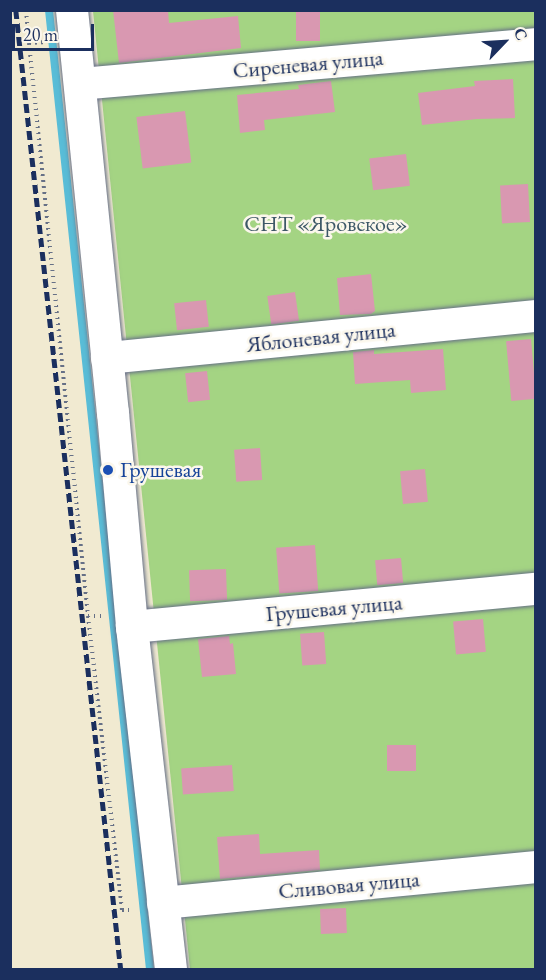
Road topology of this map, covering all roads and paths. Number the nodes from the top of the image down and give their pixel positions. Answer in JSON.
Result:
{"nodes":[{"id":1,"x":26,"y":10,"type":"edge"},
{"id":2,"x":72,"y":10,"type":"edge"},
{"id":3,"x":37,"y":42,"type":"dead end"},
{"id":4,"x":29,"y":43,"type":"junction"},
{"id":5,"x":536,"y":44,"type":"edge"},
{"id":6,"x":80,"y":84,"type":"junction"},
{"id":7,"x":536,"y":316,"type":"edge"},
{"id":8,"x":107,"y":358,"type":"junction"},
{"id":9,"x":536,"y":589,"type":"edge"},
{"id":10,"x":88,"y":616,"type":"junction"},
{"id":11,"x":94,"y":616,"type":"dead end"},
{"id":12,"x":132,"y":627,"type":"junction"},
{"id":13,"x":536,"y":867,"type":"edge"},
{"id":14,"x":163,"y":903,"type":"junction"},
{"id":15,"x":129,"y":910,"type":"dead end"},
{"id":16,"x":171,"y":969,"type":"edge"}],
"edges":[{"from":1,"to":4,"type":"path"},
{"from":2,"to":6,"type":"street"},
{"from":3,"to":4,"type":"path"},
{"from":4,"to":10,"type":"path"},
{"from":5,"to":6,"type":"street","name":"Сиреневая улица"},
{"from":6,"to":8,"type":"street"},
{"from":7,"to":8,"type":"street","name":"Яблоневая улица"},
{"from":8,"to":12,"type":"street"},
{"from":9,"to":12,"type":"street","name":"Грушевая улица"},
{"from":10,"to":11,"type":"path"},
{"from":10,"to":15,"type":"path"},
{"from":12,"to":14,"type":"street"},
{"from":13,"to":14,"type":"street","name":"Сливовая улица"},
{"from":14,"to":16,"type":"street"}]}
